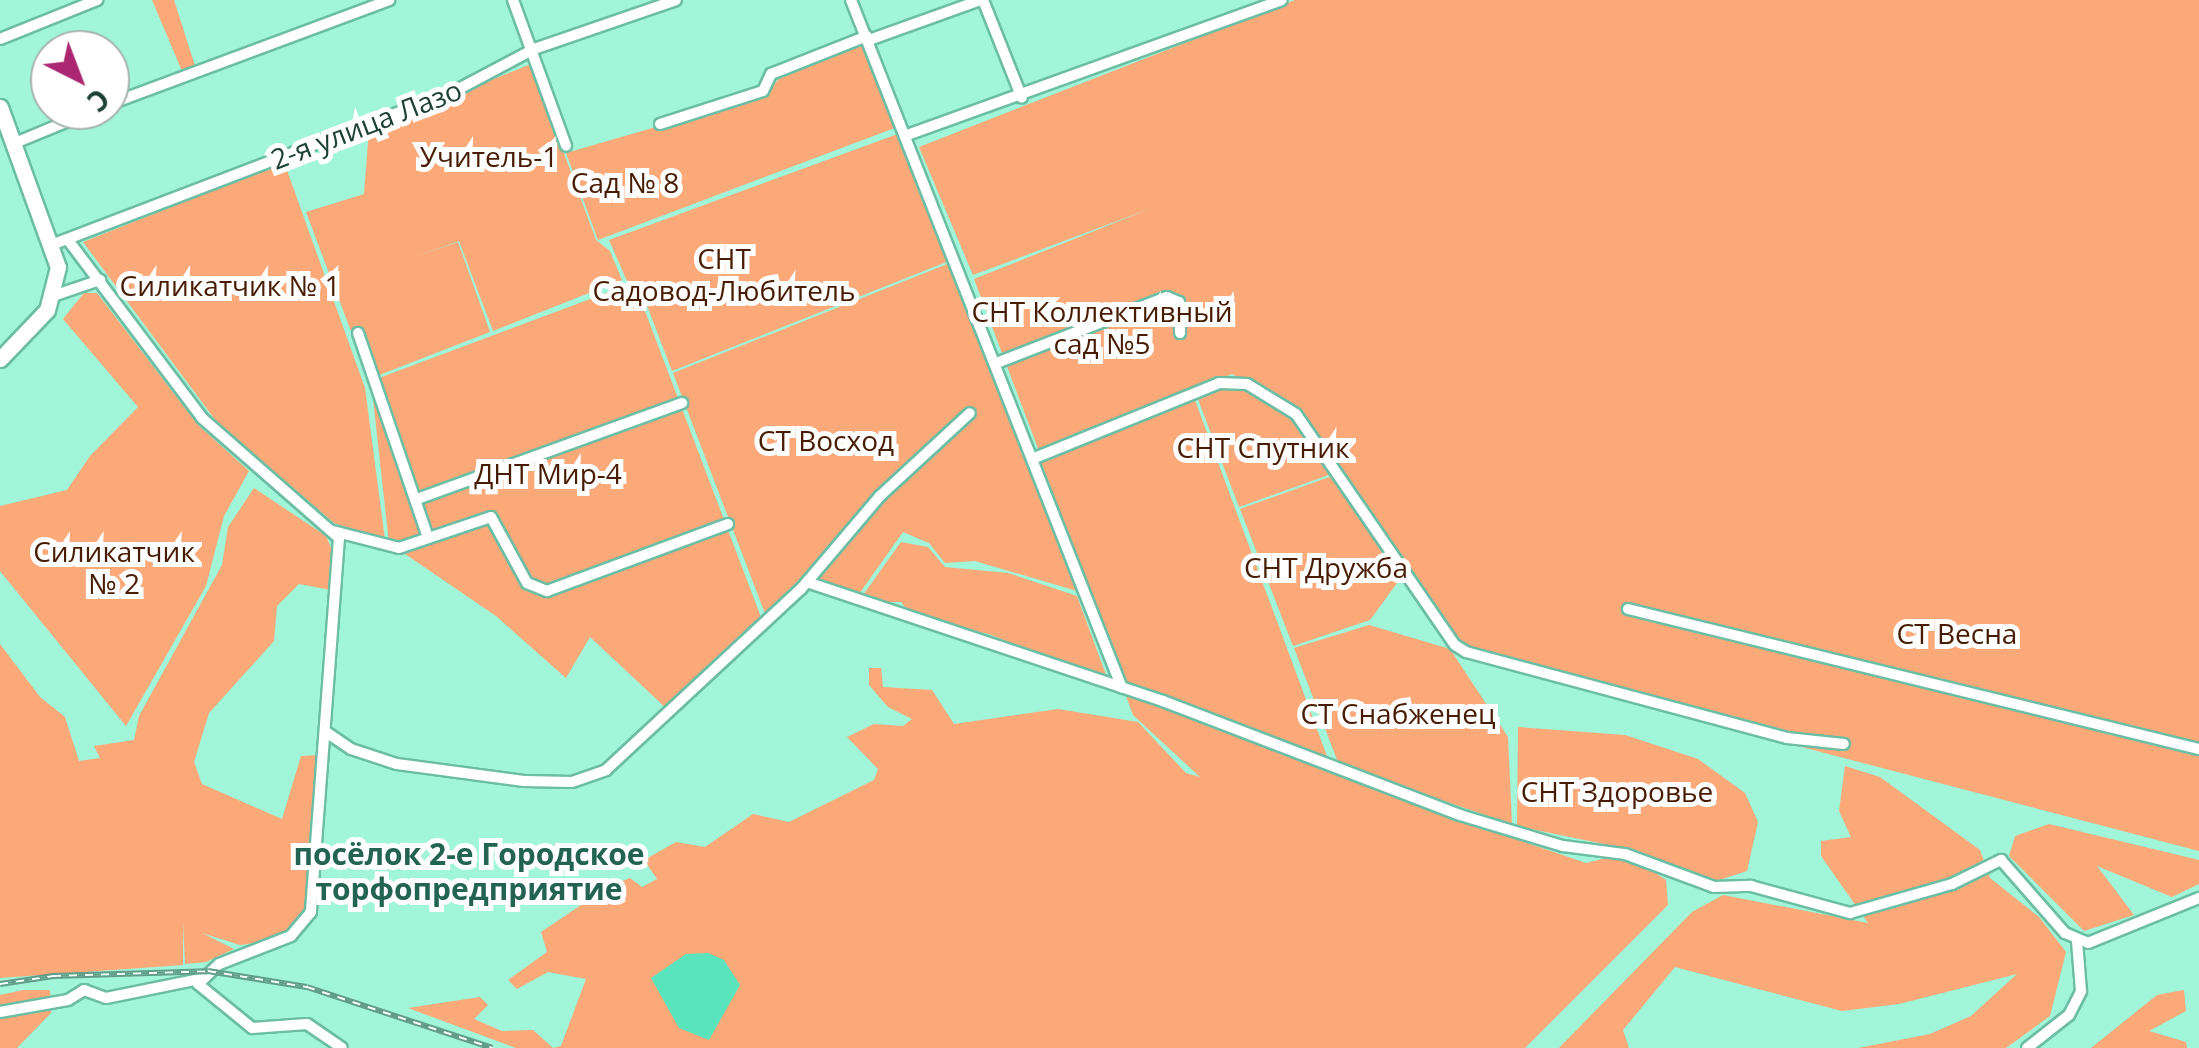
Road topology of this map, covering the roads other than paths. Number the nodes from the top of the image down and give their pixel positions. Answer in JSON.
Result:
{"nodes":[{"id":1,"x":98,"y":0,"type":"edge"},
{"id":2,"x":390,"y":0,"type":"edge"},
{"id":3,"x":513,"y":0,"type":"edge"},
{"id":4,"x":676,"y":0,"type":"edge"},
{"id":5,"x":852,"y":0,"type":"edge"},
{"id":6,"x":982,"y":0,"type":"edge"},
{"id":7,"x":1276,"y":1,"type":"edge"},
{"id":8,"x":0,"y":38,"type":"edge"},
{"id":9,"x":868,"y":38,"type":"junction"},
{"id":10,"x":534,"y":48,"type":"junction"},
{"id":11,"x":130,"y":97,"type":"edge"},
{"id":12,"x":1022,"y":98,"type":"junction"},
{"id":13,"x":0,"y":106,"type":"edge"},
{"id":14,"x":660,"y":124,"type":"dead end"},
{"id":15,"x":47,"y":130,"type":"edge"},
{"id":16,"x":907,"y":135,"type":"junction"},
{"id":17,"x":16,"y":143,"type":"junction"},
{"id":18,"x":566,"y":146,"type":"dead end"},
{"id":19,"x":61,"y":242,"type":"junction"},
{"id":20,"x":100,"y":280,"type":"junction"},
{"id":21,"x":54,"y":296,"type":"junction"},
{"id":22,"x":358,"y":333,"type":"dead end"},
{"id":23,"x":1180,"y":334,"type":"dead end"},
{"id":24,"x":0,"y":359,"type":"edge"},
{"id":25,"x":999,"y":362,"type":"junction"},
{"id":26,"x":682,"y":403,"type":"dead end"},
{"id":27,"x":970,"y":413,"type":"dead end"},
{"id":28,"x":1037,"y":457,"type":"junction"},
{"id":29,"x":417,"y":499,"type":"junction"},
{"id":30,"x":728,"y":524,"type":"dead end"},
{"id":31,"x":332,"y":530,"type":"junction"},
{"id":32,"x":428,"y":537,"type":"junction"},
{"id":33,"x":807,"y":582,"type":"junction"},
{"id":34,"x":1628,"y":609,"type":"dead end"},
{"id":35,"x":1122,"y":688,"type":"junction"},
{"id":36,"x":326,"y":732,"type":"junction"},
{"id":37,"x":1844,"y":744,"type":"dead end"},
{"id":38,"x":2199,"y":749,"type":"edge"},
{"id":39,"x":2199,"y":898,"type":"edge"},
{"id":40,"x":2078,"y":941,"type":"junction"},
{"id":41,"x":199,"y":979,"type":"junction"},
{"id":42,"x":0,"y":1012,"type":"edge"},
{"id":43,"x":342,"y":1048,"type":"edge"},
{"id":44,"x":2027,"y":1048,"type":"edge"}],
"edges":[{"from":1,"to":8,"type":"street"},
{"from":2,"to":11,"type":"street"},
{"from":3,"to":10,"type":"street"},
{"from":4,"to":10,"type":"street","name":"2-я улица Лазо"},
{"from":5,"to":9,"type":"street"},
{"from":6,"to":9,"type":"street"},
{"from":6,"to":12,"type":"street"},
{"from":7,"to":12,"type":"street"},
{"from":9,"to":14,"type":"street"},
{"from":9,"to":16,"type":"street"},
{"from":10,"to":18,"type":"street"},
{"from":10,"to":19,"type":"street","name":"2-я улица Лазо"},
{"from":12,"to":16,"type":"street"},
{"from":13,"to":17,"type":"main road"},
{"from":15,"to":17,"type":"street"},
{"from":16,"to":25,"type":"street"},
{"from":17,"to":19,"type":"main road"},
{"from":19,"to":20,"type":"street"},
{"from":19,"to":21,"type":"main road"},
{"from":20,"to":21,"type":"street"},
{"from":20,"to":31,"type":"street"},
{"from":21,"to":24,"type":"main road"},
{"from":22,"to":29,"type":"street"},
{"from":23,"to":25,"type":"street"},
{"from":25,"to":28,"type":"street"},
{"from":26,"to":29,"type":"street"},
{"from":27,"to":33,"type":"street"},
{"from":28,"to":35,"type":"street"},
{"from":28,"to":37,"type":"street"},
{"from":29,"to":32,"type":"street"},
{"from":30,"to":32,"type":"street"},
{"from":31,"to":32,"type":"street"},
{"from":31,"to":36,"type":"street"},
{"from":33,"to":35,"type":"street"},
{"from":33,"to":36,"type":"street"},
{"from":34,"to":38,"type":"street"},
{"from":35,"to":40,"type":"street"},
{"from":36,"to":41,"type":"street"},
{"from":39,"to":40,"type":"street"},
{"from":40,"to":44,"type":"street"},
{"from":41,"to":42,"type":"street"},
{"from":41,"to":43,"type":"street"}]}
